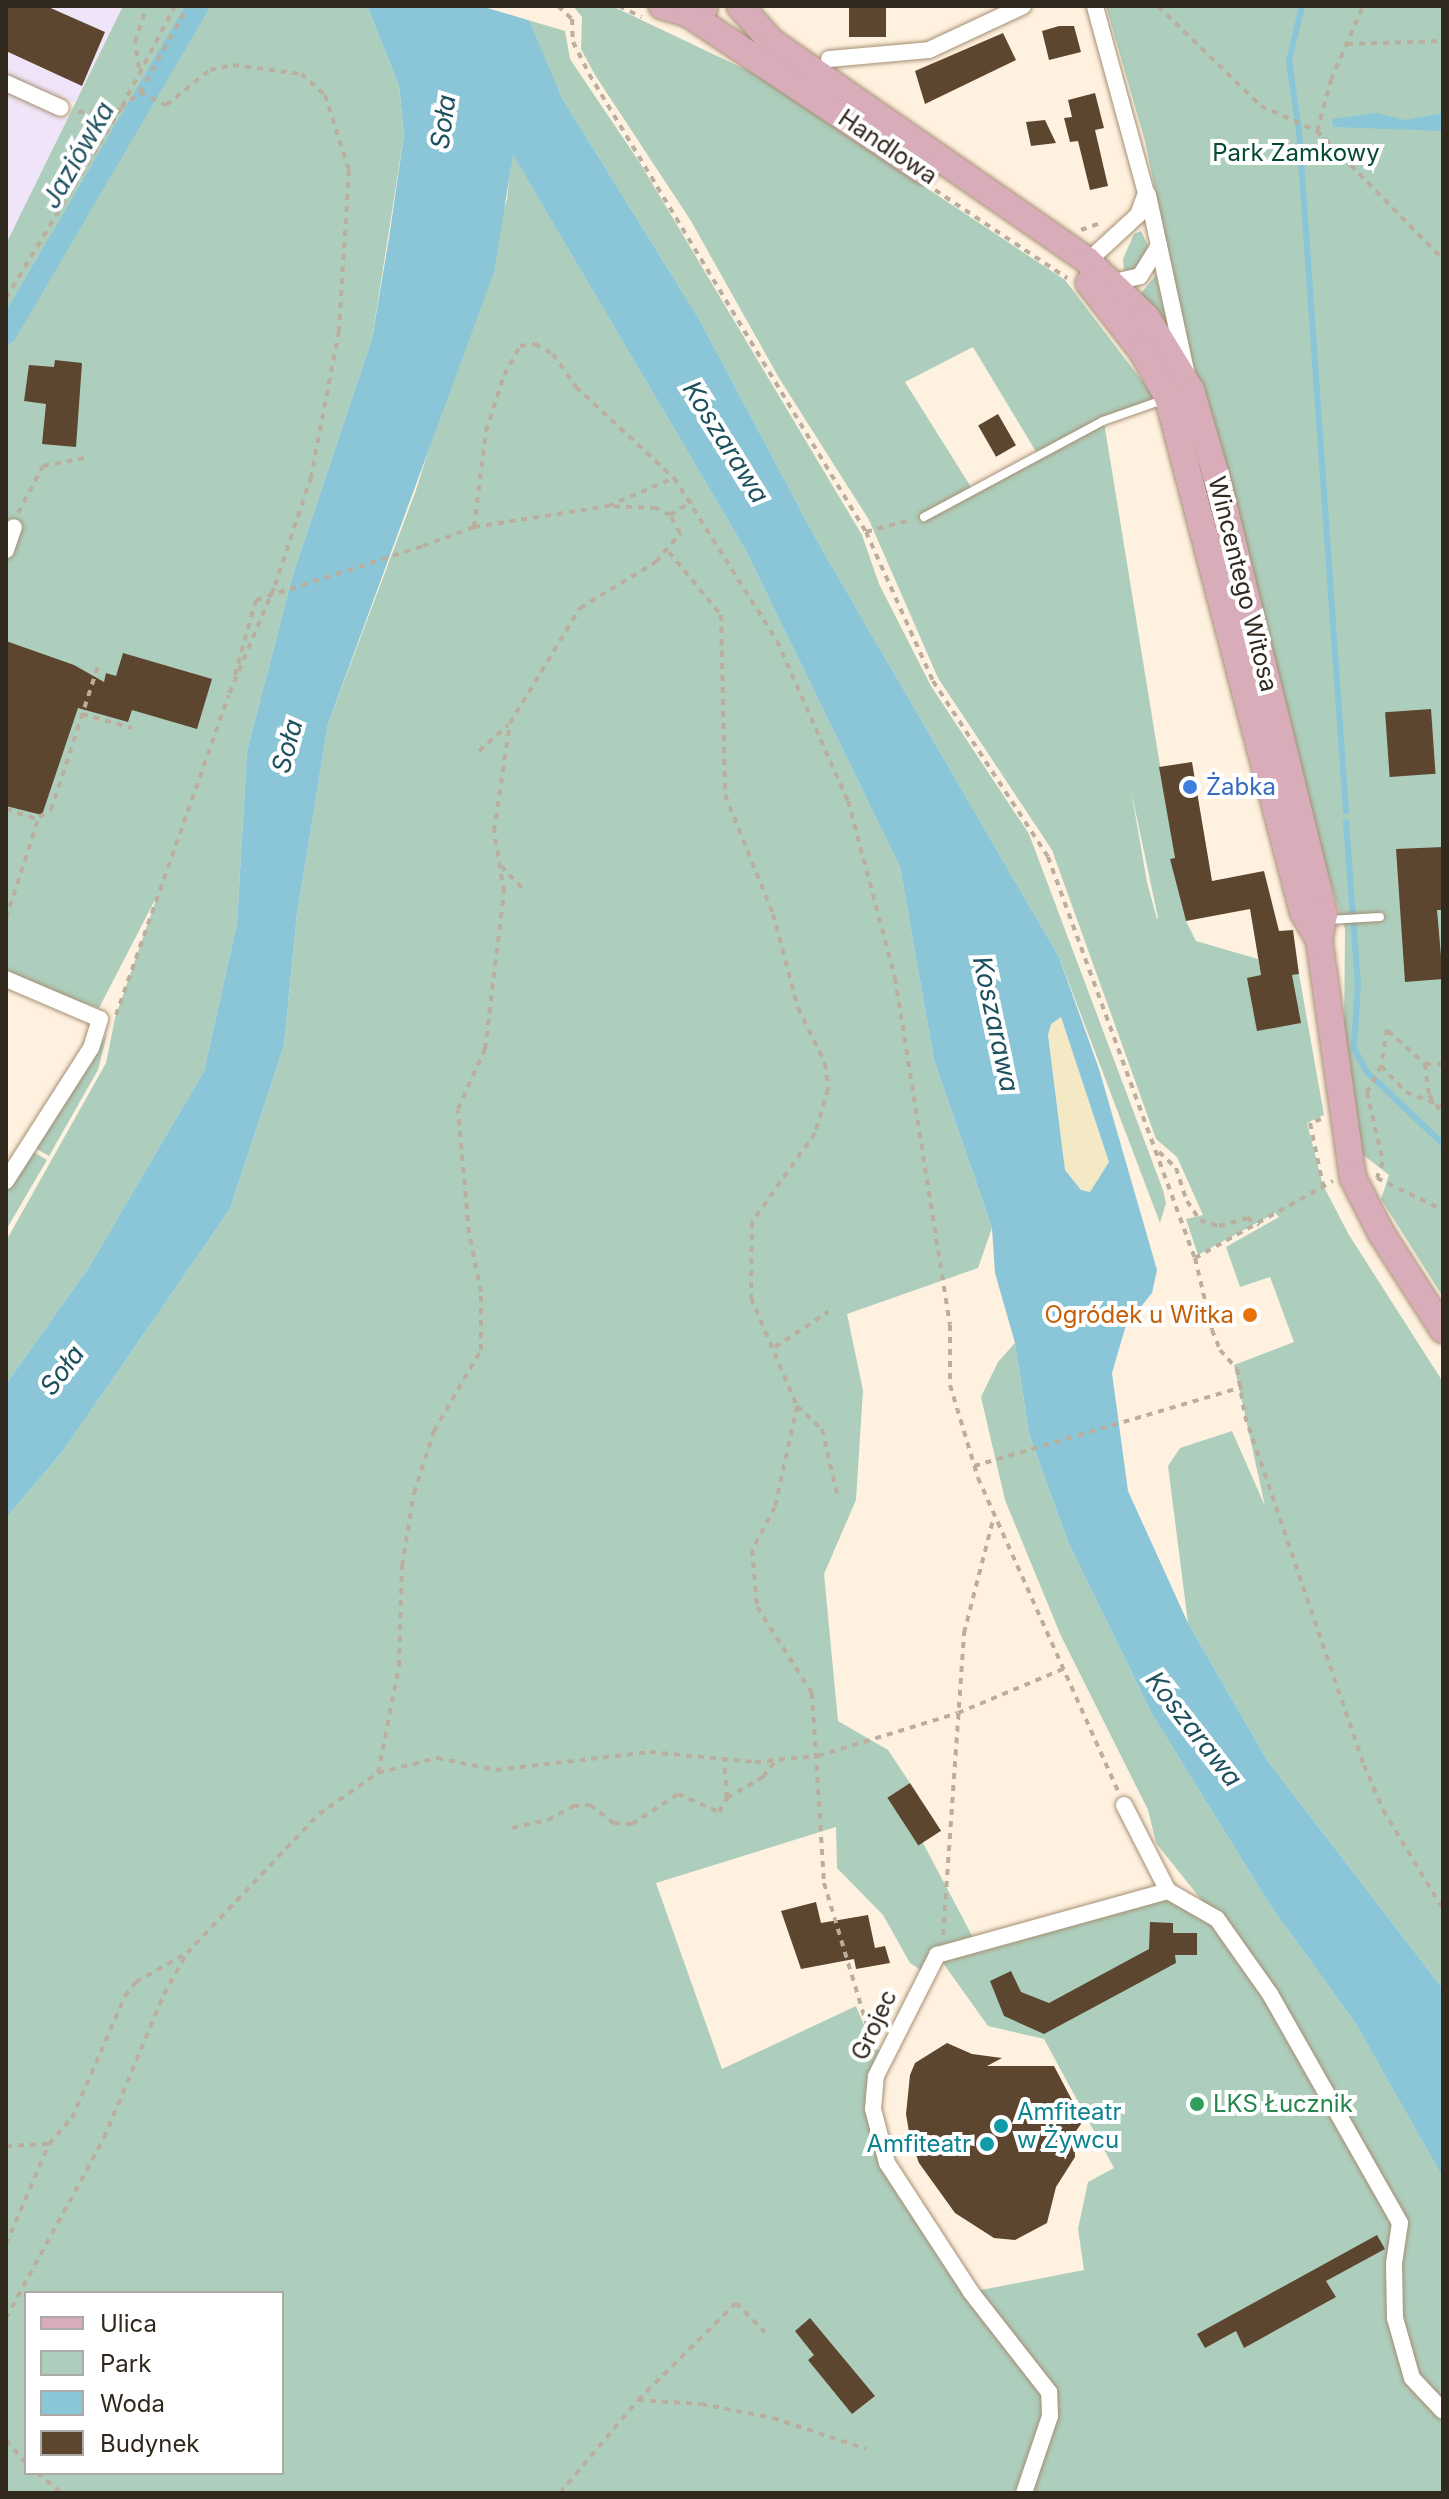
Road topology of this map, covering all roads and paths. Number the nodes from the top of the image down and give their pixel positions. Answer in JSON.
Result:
{"nodes":[{"id":1,"x":147,"y":6,"type":"edge"},
{"id":2,"x":175,"y":6,"type":"edge"},
{"id":3,"x":188,"y":6,"type":"edge"},
{"id":4,"x":558,"y":6,"type":"edge"},
{"id":5,"x":740,"y":6,"type":"edge"},
{"id":6,"x":1023,"y":6,"type":"edge"},
{"id":7,"x":1095,"y":6,"type":"edge"},
{"id":8,"x":1158,"y":6,"type":"edge"},
{"id":9,"x":1363,"y":6,"type":"edge"},
{"id":10,"x":686,"y":8,"type":"edge"},
{"id":11,"x":1443,"y":41,"type":"edge"},
{"id":12,"x":1347,"y":44,"type":"junction"},
{"id":13,"x":829,"y":59,"type":"dead end"},
{"id":14,"x":139,"y":68,"type":"dead end"},
{"id":15,"x":6,"y":83,"type":"edge"},
{"id":16,"x":140,"y":92,"type":"junction"},
{"id":17,"x":61,"y":108,"type":"joint"},
{"id":18,"x":120,"y":109,"type":"junction"},
{"id":19,"x":1317,"y":131,"type":"junction"},
{"id":20,"x":1145,"y":181,"type":"junction"},
{"id":21,"x":928,"y":186,"type":"dead end"},
{"id":22,"x":1159,"y":246,"type":"junction"},
{"id":23,"x":1443,"y":259,"type":"edge"},
{"id":24,"x":1092,"y":278,"type":"junction"},
{"id":25,"x":6,"y":298,"type":"edge"},
{"id":26,"x":1179,"y":394,"type":"junction"},
{"id":27,"x":84,"y":458,"type":"dead end"},
{"id":28,"x":674,"y":478,"type":"junction"},
{"id":29,"x":692,"y":501,"type":"junction"},
{"id":30,"x":608,"y":506,"type":"junction"},
{"id":31,"x":670,"y":515,"type":"junction"},
{"id":32,"x":924,"y":517,"type":"joint"},
{"id":33,"x":14,"y":527,"type":"joint"},
{"id":34,"x":474,"y":527,"type":"junction"},
{"id":35,"x":866,"y":532,"type":"junction"},
{"id":36,"x":6,"y":550,"type":"edge"},
{"id":37,"x":669,"y":552,"type":"junction"},
{"id":38,"x":99,"y":663,"type":"dead end"},
{"id":39,"x":229,"y":694,"type":"junction"},
{"id":40,"x":82,"y":714,"type":"junction"},
{"id":41,"x":510,"y":723,"type":"junction"},
{"id":42,"x":132,"y":728,"type":"dead end"},
{"id":43,"x":479,"y":751,"type":"dead end"},
{"id":44,"x":6,"y":809,"type":"edge"},
{"id":45,"x":39,"y":820,"type":"junction"},
{"id":46,"x":500,"y":865,"type":"junction"},
{"id":47,"x":523,"y":889,"type":"dead end"},
{"id":48,"x":1380,"y":917,"type":"dead end"},
{"id":49,"x":6,"y":918,"type":"edge"},
{"id":50,"x":1329,"y":927,"type":"junction"},
{"id":51,"x":6,"y":979,"type":"edge"},
{"id":52,"x":100,"y":1019,"type":"junction"},
{"id":53,"x":1425,"y":1064,"type":"junction"},
{"id":54,"x":1443,"y":1064,"type":"edge"},
{"id":55,"x":1381,"y":1066,"type":"junction"},
{"id":56,"x":1434,"y":1103,"type":"junction"},
{"id":57,"x":1443,"y":1106,"type":"edge"},
{"id":58,"x":1443,"y":1114,"type":"edge"},
{"id":59,"x":1156,"y":1150,"type":"junction"},
{"id":60,"x":1340,"y":1179,"type":"dead end"},
{"id":61,"x":6,"y":1181,"type":"edge"},
{"id":62,"x":1443,"y":1210,"type":"edge"},
{"id":63,"x":1259,"y":1225,"type":"junction"},
{"id":64,"x":1195,"y":1258,"type":"junction"},
{"id":65,"x":828,"y":1312,"type":"dead end"},
{"id":66,"x":1443,"y":1330,"type":"edge"},
{"id":67,"x":775,"y":1347,"type":"junction"},
{"id":68,"x":1243,"y":1387,"type":"junction"},
{"id":69,"x":797,"y":1406,"type":"junction"},
{"id":70,"x":974,"y":1466,"type":"junction"},
{"id":71,"x":838,"y":1498,"type":"dead end"},
{"id":72,"x":993,"y":1518,"type":"junction"},
{"id":73,"x":1063,"y":1669,"type":"junction"},
{"id":74,"x":958,"y":1713,"type":"junction"},
{"id":75,"x":818,"y":1756,"type":"junction"},
{"id":76,"x":724,"y":1758,"type":"junction"},
{"id":77,"x":775,"y":1760,"type":"junction"},
{"id":78,"x":378,"y":1773,"type":"junction"},
{"id":79,"x":727,"y":1798,"type":"junction"},
{"id":80,"x":1124,"y":1805,"type":"joint"},
{"id":81,"x":512,"y":1828,"type":"dead end"},
{"id":82,"x":1168,"y":1891,"type":"junction"},
{"id":83,"x":1443,"y":1909,"type":"edge"},
{"id":84,"x":187,"y":1953,"type":"junction"},
{"id":85,"x":937,"y":1955,"type":"junction"},
{"id":86,"x":885,"y":2051,"type":"junction"},
{"id":87,"x":49,"y":2144,"type":"junction"},
{"id":88,"x":6,"y":2146,"type":"edge"},
{"id":89,"x":6,"y":2244,"type":"edge"},
{"id":90,"x":6,"y":2318,"type":"edge"},
{"id":91,"x":765,"y":2332,"type":"dead end"},
{"id":92,"x":638,"y":2400,"type":"junction"},
{"id":93,"x":1443,"y":2411,"type":"edge"},
{"id":94,"x":6,"y":2440,"type":"edge"},
{"id":95,"x":866,"y":2449,"type":"dead end"},
{"id":96,"x":24,"y":2461,"type":"edge"},
{"id":97,"x":40,"y":2475,"type":"edge"},
{"id":98,"x":62,"y":2493,"type":"edge"},
{"id":99,"x":560,"y":2493,"type":"edge"},
{"id":100,"x":1024,"y":2493,"type":"edge"}],
"edges":[{"from":1,"to":14,"type":"path"},
{"from":2,"to":18,"type":"path"},
{"from":3,"to":16,"type":"path"},
{"from":4,"to":35,"type":"path"},
{"from":5,"to":24,"type":"main road","name":"Handlowa"},
{"from":6,"to":13,"type":"street"},
{"from":7,"to":20,"type":"street"},
{"from":8,"to":19,"type":"path"},
{"from":9,"to":12,"type":"path"},
{"from":10,"to":24,"type":"main road","name":"Handlowa"},
{"from":11,"to":12,"type":"path"},
{"from":12,"to":19,"type":"path"},
{"from":15,"to":17,"type":"street"},
{"from":16,"to":18,"type":"path"},
{"from":16,"to":39,"type":"path"},
{"from":17,"to":18,"type":"path"},
{"from":18,"to":25,"type":"path"},
{"from":19,"to":23,"type":"path"},
{"from":20,"to":22,"type":"street"},
{"from":20,"to":24,"type":"street"},
{"from":21,"to":24,"type":"path"},
{"from":22,"to":24,"type":"street"},
{"from":22,"to":26,"type":"street"},
{"from":24,"to":26,"type":"main road","name":"Wincentego Witosa"},
{"from":26,"to":32,"type":"lane"},
{"from":26,"to":50,"type":"main road","name":"Wincentego Witosa"},
{"from":27,"to":33,"type":"path"},
{"from":28,"to":29,"type":"path"},
{"from":28,"to":30,"type":"path"},
{"from":28,"to":34,"type":"path"},
{"from":29,"to":31,"type":"path"},
{"from":29,"to":70,"type":"path"},
{"from":30,"to":31,"type":"path"},
{"from":30,"to":34,"type":"path"},
{"from":31,"to":37,"type":"path"},
{"from":32,"to":35,"type":"path"},
{"from":33,"to":36,"type":"street"},
{"from":34,"to":39,"type":"path","bridge":true},
{"from":35,"to":59,"type":"path"},
{"from":37,"to":41,"type":"path"},
{"from":37,"to":67,"type":"path"},
{"from":38,"to":40,"type":"path"},
{"from":39,"to":52,"type":"path"},
{"from":40,"to":42,"type":"path"},
{"from":40,"to":45,"type":"path"},
{"from":41,"to":43,"type":"path"},
{"from":41,"to":46,"type":"path"},
{"from":44,"to":45,"type":"path"},
{"from":45,"to":49,"type":"path"},
{"from":46,"to":47,"type":"path"},
{"from":46,"to":78,"type":"path"},
{"from":48,"to":50,"type":"lane"},
{"from":50,"to":66,"type":"main road","name":"Wincentego Witosa"},
{"from":51,"to":52,"type":"street"},
{"from":52,"to":61,"type":"street"},
{"from":53,"to":54,"type":"path"},
{"from":53,"to":55,"type":"path"},
{"from":53,"to":56,"type":"path"},
{"from":55,"to":56,"type":"path"},
{"from":55,"to":62,"type":"path"},
{"from":56,"to":57,"type":"path"},
{"from":56,"to":58,"type":"path"},
{"from":59,"to":63,"type":"path"},
{"from":59,"to":64,"type":"path"},
{"from":60,"to":63,"type":"path"},
{"from":63,"to":64,"type":"path"},
{"from":64,"to":68,"type":"path"},
{"from":65,"to":67,"type":"path"},
{"from":67,"to":69,"type":"path"},
{"from":68,"to":70,"type":"path"},
{"from":68,"to":83,"type":"path"},
{"from":69,"to":71,"type":"path"},
{"from":69,"to":75,"type":"path"},
{"from":70,"to":72,"type":"path"},
{"from":72,"to":73,"type":"path"},
{"from":72,"to":74,"type":"path"},
{"from":73,"to":74,"type":"path"},
{"from":73,"to":80,"type":"path"},
{"from":74,"to":75,"type":"path"},
{"from":74,"to":85,"type":"path"},
{"from":75,"to":77,"type":"path"},
{"from":75,"to":86,"type":"path"},
{"from":76,"to":77,"type":"path"},
{"from":76,"to":78,"type":"path"},
{"from":76,"to":79,"type":"path"},
{"from":77,"to":79,"type":"path"},
{"from":78,"to":84,"type":"path"},
{"from":79,"to":81,"type":"path"},
{"from":80,"to":82,"type":"street"},
{"from":82,"to":85,"type":"street"},
{"from":82,"to":93,"type":"street"},
{"from":84,"to":87,"type":"path"},
{"from":84,"to":90,"type":"path"},
{"from":85,"to":86,"type":"street","name":"Grojec"},
{"from":86,"to":100,"type":"street","name":"Grojec"},
{"from":87,"to":88,"type":"path"},
{"from":87,"to":89,"type":"path"},
{"from":91,"to":92,"type":"path"},
{"from":92,"to":95,"type":"path"},
{"from":92,"to":99,"type":"path"},
{"from":94,"to":96,"type":"path"},
{"from":97,"to":98,"type":"path"}]}
